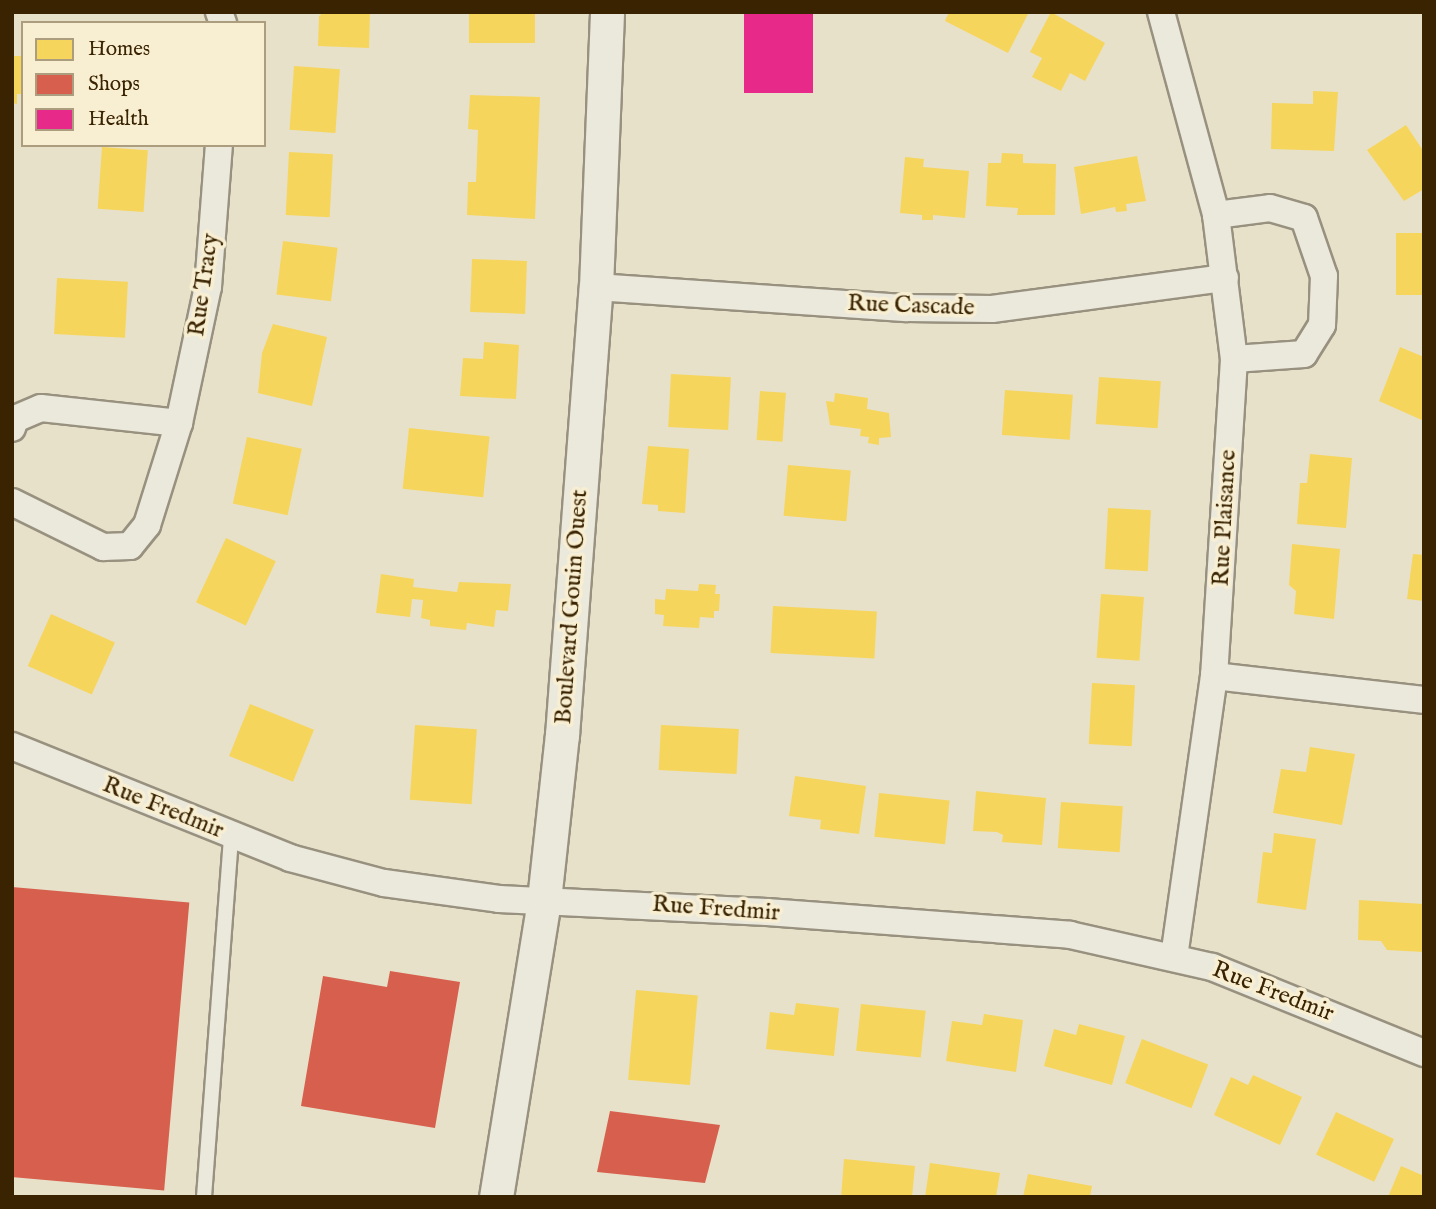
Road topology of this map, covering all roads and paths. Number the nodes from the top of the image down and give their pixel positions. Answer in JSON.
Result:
{"nodes":[{"id":1,"x":607,"y":12,"type":"edge"},
{"id":2,"x":1161,"y":12,"type":"edge"},
{"id":3,"x":219,"y":147,"type":"edge"},
{"id":4,"x":1216,"y":215,"type":"junction"},
{"id":5,"x":1225,"y":278,"type":"junction"},
{"id":6,"x":596,"y":288,"type":"junction"},
{"id":7,"x":1234,"y":359,"type":"junction"},
{"id":8,"x":178,"y":423,"type":"junction"},
{"id":9,"x":12,"y":428,"type":"edge"},
{"id":10,"x":12,"y":502,"type":"edge"},
{"id":11,"x":1214,"y":676,"type":"junction"},
{"id":12,"x":1424,"y":700,"type":"edge"},
{"id":13,"x":12,"y":746,"type":"edge"},
{"id":14,"x":231,"y":836,"type":"junction"},
{"id":15,"x":544,"y":900,"type":"junction"},
{"id":16,"x":1174,"y":956,"type":"junction"},
{"id":17,"x":1424,"y":1053,"type":"edge"},
{"id":18,"x":204,"y":1197,"type":"edge"},
{"id":19,"x":496,"y":1197,"type":"edge"}],
"edges":[{"from":1,"to":6,"type":"street","name":"Boulevard Gouin Ouest"},
{"from":2,"to":4,"type":"street","name":"Rue Plaisance"},
{"from":3,"to":8,"type":"street","name":"Rue Tracy"},
{"from":4,"to":5,"type":"street","name":"Rue Plaisance"},
{"from":4,"to":7,"type":"street"},
{"from":5,"to":6,"type":"street","name":"Rue Cascade"},
{"from":5,"to":7,"type":"street","name":"Rue Plaisance"},
{"from":6,"to":15,"type":"street","name":"Boulevard Gouin Ouest"},
{"from":7,"to":11,"type":"street","name":"Rue Plaisance"},
{"from":8,"to":9,"type":"street"},
{"from":8,"to":10,"type":"street","name":"Rue Tracy"},
{"from":11,"to":12,"type":"street"},
{"from":11,"to":16,"type":"street","name":"Rue Plaisance"},
{"from":13,"to":14,"type":"street","name":"Rue Fredmir"},
{"from":14,"to":15,"type":"street","name":"Rue Fredmir"},
{"from":14,"to":18,"type":"lane"},
{"from":15,"to":16,"type":"street","name":"Rue Fredmir"},
{"from":15,"to":19,"type":"street","name":"Boulevard Gouin Ouest"},
{"from":16,"to":17,"type":"street","name":"Rue Fredmir"}]}
